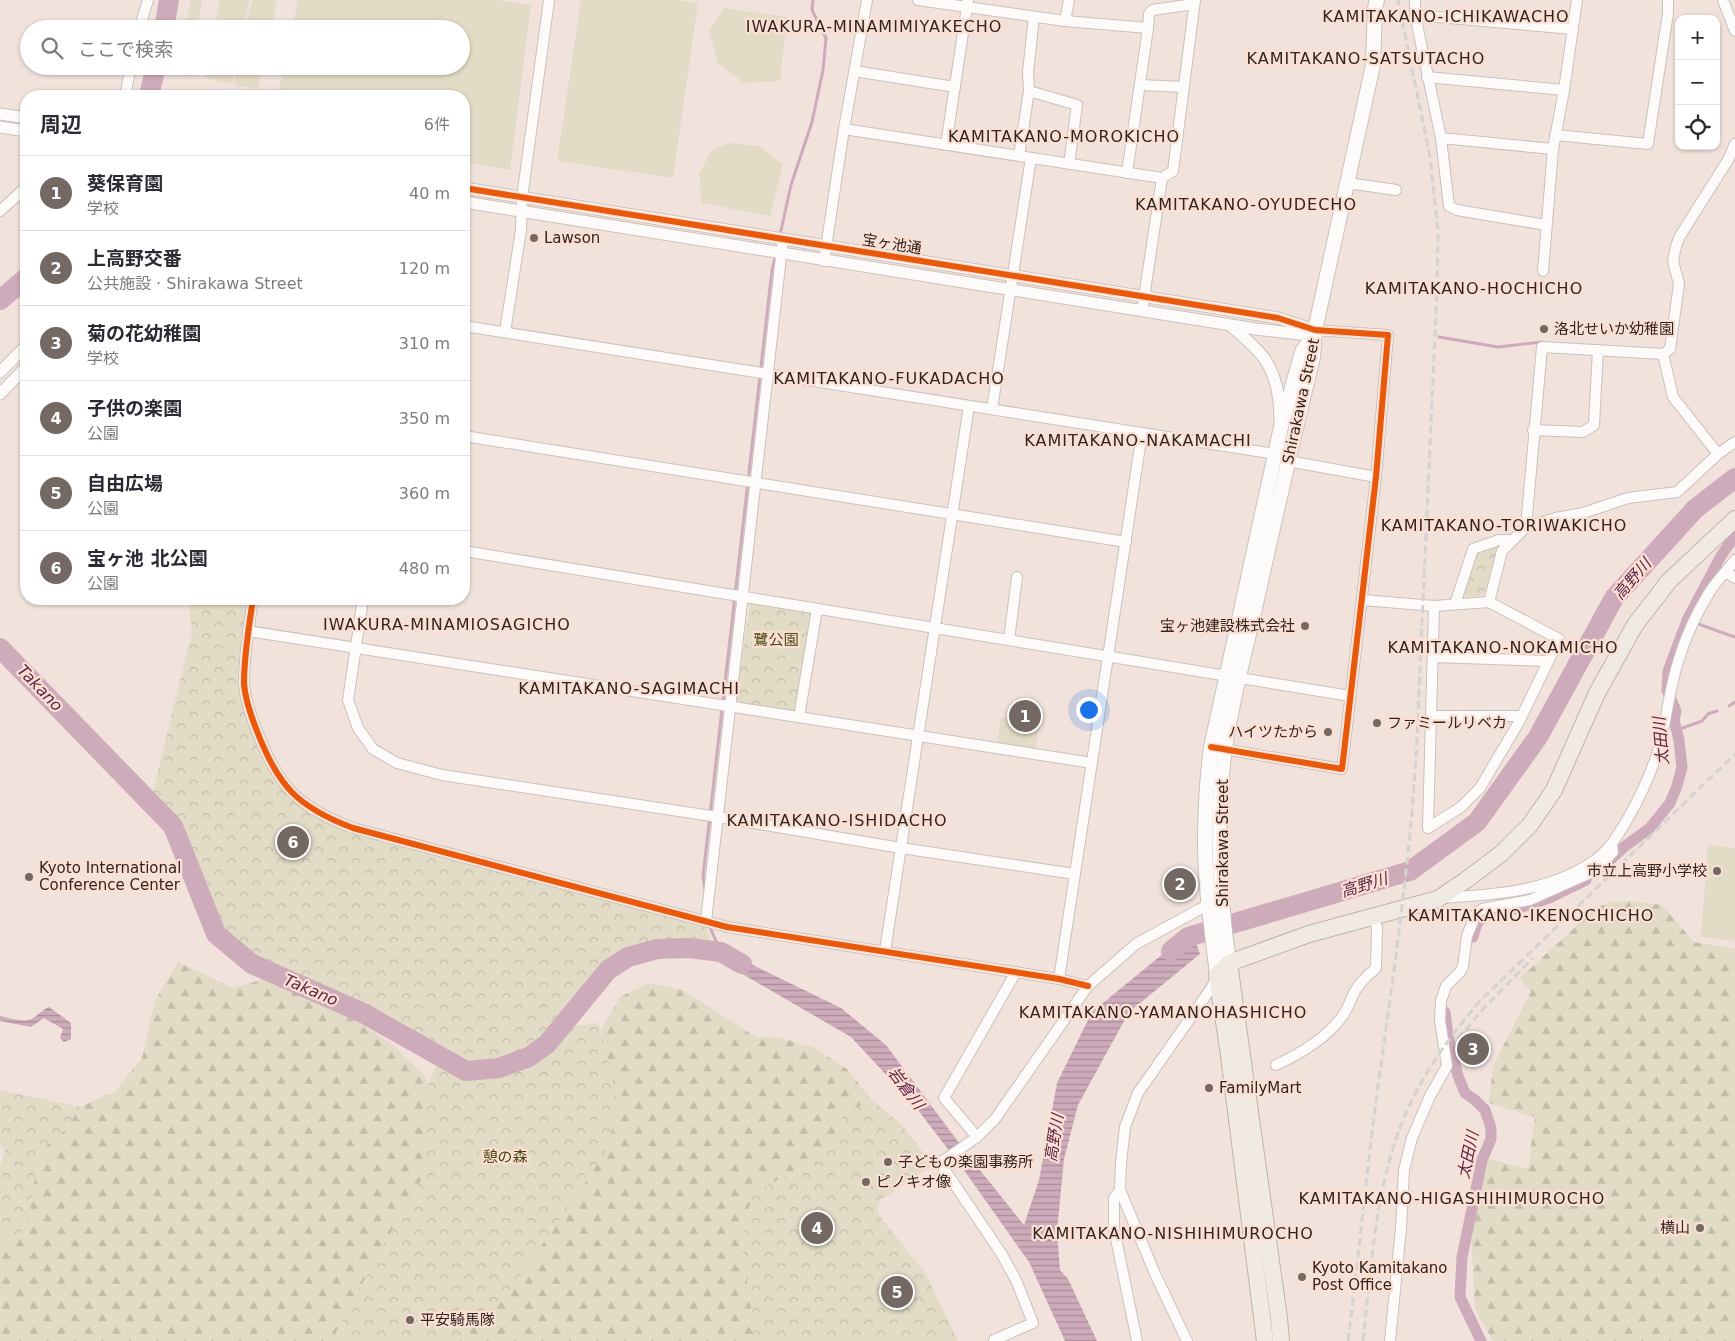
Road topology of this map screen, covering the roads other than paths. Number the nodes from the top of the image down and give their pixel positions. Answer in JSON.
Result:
{"nodes":[{"id":1,"x":148,"y":0,"type":"edge"},
{"id":2,"x":550,"y":0,"type":"edge"},
{"id":3,"x":867,"y":0,"type":"edge"},
{"id":4,"x":918,"y":0,"type":"edge"},
{"id":5,"x":1069,"y":0,"type":"edge"},
{"id":6,"x":1415,"y":0,"type":"edge"},
{"id":7,"x":1577,"y":0,"type":"edge"},
{"id":8,"x":1668,"y":0,"type":"edge"},
{"id":9,"x":1723,"y":0,"type":"edge"},
{"id":10,"x":1195,"y":2,"type":"edge"},
{"id":11,"x":1373,"y":3,"type":"edge"},
{"id":12,"x":967,"y":4,"type":"edge"},
{"id":13,"x":1415,"y":15,"type":"junction"},
{"id":14,"x":1034,"y":17,"type":"junction"},
{"id":15,"x":142,"y":20,"type":"edge"},
{"id":16,"x":1065,"y":21,"type":"junction"},
{"id":17,"x":1148,"y":28,"type":"junction"},
{"id":18,"x":1573,"y":29,"type":"junction"},
{"id":19,"x":1735,"y":31,"type":"edge"},
{"id":20,"x":854,"y":71,"type":"junction"},
{"id":21,"x":129,"y":75,"type":"edge"},
{"id":22,"x":1427,"y":77,"type":"junction"},
{"id":23,"x":1140,"y":85,"type":"junction"},
{"id":24,"x":955,"y":87,"type":"junction"},
{"id":25,"x":1184,"y":87,"type":"junction"},
{"id":26,"x":126,"y":90,"type":"edge"},
{"id":27,"x":1564,"y":90,"type":"junction"},
{"id":28,"x":1029,"y":92,"type":"junction"},
{"id":29,"x":0,"y":114,"type":"edge"},
{"id":30,"x":20,"y":117,"type":"edge"},
{"id":31,"x":0,"y":126,"type":"edge"},
{"id":32,"x":20,"y":129,"type":"edge"},
{"id":33,"x":844,"y":129,"type":"junction"},
{"id":34,"x":1555,"y":135,"type":"junction"},
{"id":35,"x":1441,"y":138,"type":"junction"},
{"id":36,"x":1735,"y":144,"type":"edge"},
{"id":37,"x":946,"y":145,"type":"junction"},
{"id":38,"x":1553,"y":149,"type":"junction"},
{"id":39,"x":1018,"y":156,"type":"junction"},
{"id":40,"x":1031,"y":158,"type":"junction"},
{"id":41,"x":1069,"y":164,"type":"junction"},
{"id":42,"x":1127,"y":173,"type":"junction"},
{"id":43,"x":1162,"y":178,"type":"junction"},
{"id":44,"x":1348,"y":183,"type":"junction"},
{"id":45,"x":470,"y":189,"type":"edge"},
{"id":46,"x":1396,"y":190,"type":"dead end"},
{"id":47,"x":20,"y":193,"type":"edge"},
{"id":48,"x":522,"y":198,"type":"junction"},
{"id":49,"x":470,"y":203,"type":"edge"},
{"id":50,"x":0,"y":211,"type":"edge"},
{"id":51,"x":523,"y":212,"type":"junction"},
{"id":52,"x":1546,"y":224,"type":"junction"},
{"id":53,"x":783,"y":239,"type":"junction"},
{"id":54,"x":827,"y":246,"type":"junction"},
{"id":55,"x":781,"y":254,"type":"junction"},
{"id":56,"x":824,"y":261,"type":"junction"},
{"id":57,"x":1543,"y":272,"type":"dead end"},
{"id":58,"x":1013,"y":277,"type":"junction"},
{"id":59,"x":1011,"y":290,"type":"junction"},
{"id":60,"x":1144,"y":296,"type":"junction"},
{"id":61,"x":1142,"y":311,"type":"junction"},
{"id":62,"x":1230,"y":325,"type":"junction"},
{"id":63,"x":470,"y":327,"type":"edge"},
{"id":64,"x":1315,"y":330,"type":"junction"},
{"id":65,"x":505,"y":332,"type":"junction"},
{"id":66,"x":1598,"y":350,"type":"junction"},
{"id":67,"x":20,"y":352,"type":"edge"},
{"id":68,"x":1663,"y":354,"type":"junction"},
{"id":69,"x":0,"y":372,"type":"edge"},
{"id":70,"x":20,"y":373,"type":"edge"},
{"id":71,"x":768,"y":374,"type":"junction"},
{"id":72,"x":0,"y":394,"type":"edge"},
{"id":73,"x":969,"y":406,"type":"junction"},
{"id":74,"x":992,"y":409,"type":"junction"},
{"id":75,"x":1280,"y":427,"type":"junction"},
{"id":76,"x":1533,"y":430,"type":"junction"},
{"id":77,"x":1142,"y":433,"type":"junction"},
{"id":78,"x":470,"y":437,"type":"edge"},
{"id":79,"x":1735,"y":442,"type":"edge"},
{"id":80,"x":1274,"y":454,"type":"junction"},
{"id":81,"x":1718,"y":454,"type":"junction"},
{"id":82,"x":1288,"y":461,"type":"junction"},
{"id":83,"x":1376,"y":478,"type":"junction"},
{"id":84,"x":755,"y":483,"type":"junction"},
{"id":85,"x":952,"y":514,"type":"junction"},
{"id":86,"x":1735,"y":519,"type":"edge"},
{"id":87,"x":1526,"y":527,"type":"junction"},
{"id":88,"x":1511,"y":540,"type":"junction"},
{"id":89,"x":1126,"y":542,"type":"junction"},
{"id":90,"x":470,"y":552,"type":"edge"},
{"id":91,"x":1735,"y":560,"type":"edge"},
{"id":92,"x":1726,"y":572,"type":"junction"},
{"id":93,"x":1016,"y":577,"type":"dead end"},
{"id":94,"x":1735,"y":578,"type":"edge"},
{"id":95,"x":743,"y":597,"type":"junction"},
{"id":96,"x":1363,"y":600,"type":"junction"},
{"id":97,"x":1489,"y":602,"type":"junction"},
{"id":98,"x":1455,"y":604,"type":"junction"},
{"id":99,"x":252,"y":605,"type":"edge"},
{"id":100,"x":362,"y":605,"type":"edge"},
{"id":101,"x":1434,"y":606,"type":"junction"},
{"id":102,"x":817,"y":609,"type":"junction"},
{"id":103,"x":934,"y":628,"type":"junction"},
{"id":104,"x":248,"y":631,"type":"junction"},
{"id":105,"x":1009,"y":640,"type":"junction"},
{"id":106,"x":356,"y":648,"type":"junction"},
{"id":107,"x":1108,"y":657,"type":"junction"},
{"id":108,"x":1434,"y":657,"type":"junction"},
{"id":109,"x":1548,"y":661,"type":"junction"},
{"id":110,"x":1232,"y":677,"type":"junction"},
{"id":111,"x":1350,"y":696,"type":"junction"},
{"id":112,"x":730,"y":707,"type":"junction"},
{"id":113,"x":1430,"y":716,"type":"junction"},
{"id":114,"x":1522,"y":716,"type":"junction"},
{"id":115,"x":799,"y":718,"type":"junction"},
{"id":116,"x":918,"y":736,"type":"junction"},
{"id":117,"x":1211,"y":747,"type":"junction"},
{"id":118,"x":1225,"y":749,"type":"junction"},
{"id":119,"x":1092,"y":763,"type":"junction"},
{"id":120,"x":718,"y":817,"type":"junction"},
{"id":121,"x":1612,"y":845,"type":"junction"},
{"id":122,"x":901,"y":848,"type":"junction"},
{"id":123,"x":1075,"y":874,"type":"junction"},
{"id":124,"x":1438,"y":899,"type":"junction"},
{"id":125,"x":1209,"y":911,"type":"junction"},
{"id":126,"x":1374,"y":917,"type":"junction"},
{"id":127,"x":706,"y":921,"type":"junction"},
{"id":128,"x":885,"y":951,"type":"junction"},
{"id":129,"x":1222,"y":964,"type":"junction"},
{"id":130,"x":1016,"y":972,"type":"junction"},
{"id":131,"x":1059,"y":979,"type":"junction"},
{"id":132,"x":1088,"y":986,"type":"junction"},
{"id":133,"x":1276,"y":1065,"type":"dead end"},
{"id":134,"x":977,"y":1138,"type":"junction"},
{"id":135,"x":1120,"y":1190,"type":"junction"},
{"id":136,"x":995,"y":1341,"type":"edge"},
{"id":137,"x":1137,"y":1341,"type":"edge"},
{"id":138,"x":1187,"y":1341,"type":"edge"},
{"id":139,"x":1265,"y":1341,"type":"edge"},
{"id":140,"x":1281,"y":1341,"type":"edge"},
{"id":141,"x":1390,"y":1341,"type":"edge"}],
"edges":[{"from":1,"to":15,"type":"street"},
{"from":2,"to":48,"type":"street"},
{"from":3,"to":20,"type":"street"},
{"from":4,"to":12,"type":"street"},
{"from":5,"to":16,"type":"street"},
{"from":6,"to":13,"type":"street"},
{"from":7,"to":18,"type":"street"},
{"from":8,"to":34,"type":"street"},
{"from":9,"to":19,"type":"street"},
{"from":10,"to":17,"type":"street"},
{"from":10,"to":25,"type":"street"},
{"from":11,"to":44,"type":"main road"},
{"from":12,"to":14,"type":"street"},
{"from":12,"to":24,"type":"street"},
{"from":13,"to":18,"type":"street"},
{"from":13,"to":22,"type":"street"},
{"from":14,"to":16,"type":"street"},
{"from":14,"to":28,"type":"street"},
{"from":16,"to":17,"type":"street"},
{"from":17,"to":23,"type":"street"},
{"from":18,"to":27,"type":"street"},
{"from":20,"to":24,"type":"street"},
{"from":20,"to":33,"type":"street"},
{"from":21,"to":26,"type":"street"},
{"from":22,"to":27,"type":"street"},
{"from":22,"to":35,"type":"street"},
{"from":23,"to":25,"type":"street"},
{"from":23,"to":42,"type":"street"},
{"from":24,"to":37,"type":"street"},
{"from":25,"to":43,"type":"street"},
{"from":27,"to":34,"type":"street"},
{"from":28,"to":39,"type":"street"},
{"from":28,"to":41,"type":"street"},
{"from":29,"to":30,"type":"street"},
{"from":31,"to":32,"type":"street"},
{"from":33,"to":37,"type":"street"},
{"from":33,"to":54,"type":"street"},
{"from":34,"to":38,"type":"street"},
{"from":35,"to":38,"type":"street"},
{"from":35,"to":52,"type":"street"},
{"from":36,"to":68,"type":"street"},
{"from":37,"to":39,"type":"street"},
{"from":38,"to":52,"type":"street"},
{"from":39,"to":40,"type":"street"},
{"from":40,"to":41,"type":"street"},
{"from":40,"to":58,"type":"street"},
{"from":41,"to":42,"type":"street"},
{"from":42,"to":43,"type":"street"},
{"from":43,"to":60,"type":"street"},
{"from":44,"to":46,"type":"street"},
{"from":44,"to":64,"type":"main road"},
{"from":45,"to":48,"type":"street","name":"宝ヶ池通"},
{"from":47,"to":50,"type":"street"},
{"from":48,"to":51,"type":"street"},
{"from":48,"to":53,"type":"street","name":"宝ヶ池通"},
{"from":49,"to":51,"type":"street","name":"宝ヶ池通"},
{"from":51,"to":55,"type":"street","name":"宝ヶ池通"},
{"from":51,"to":65,"type":"street"},
{"from":52,"to":57,"type":"street"},
{"from":53,"to":54,"type":"street","name":"宝ヶ池通"},
{"from":53,"to":55,"type":"street"},
{"from":54,"to":56,"type":"street"},
{"from":54,"to":58,"type":"street","name":"宝ヶ池通"},
{"from":55,"to":56,"type":"street","name":"宝ヶ池通"},
{"from":55,"to":71,"type":"street"},
{"from":56,"to":59,"type":"street","name":"宝ヶ池通"},
{"from":58,"to":59,"type":"street"},
{"from":58,"to":60,"type":"street","name":"宝ヶ池通"},
{"from":59,"to":61,"type":"street","name":"宝ヶ池通"},
{"from":59,"to":74,"type":"street"},
{"from":60,"to":61,"type":"street"},
{"from":60,"to":64,"type":"street","name":"宝ヶ池通"},
{"from":61,"to":62,"type":"street","name":"宝ヶ池通"},
{"from":62,"to":64,"type":"street","name":"宝ヶ池通"},
{"from":62,"to":75,"type":"street"},
{"from":63,"to":65,"type":"street"},
{"from":64,"to":75,"type":"main road","name":"Shirakawa Street"},
{"from":64,"to":82,"type":"main road","name":"Shirakawa Street"},
{"from":64,"to":83,"type":"street"},
{"from":65,"to":71,"type":"street"},
{"from":66,"to":68,"type":"street"},
{"from":66,"to":76,"type":"street"},
{"from":66,"to":76,"type":"street"},
{"from":67,"to":69,"type":"street"},
{"from":68,"to":81,"type":"street"},
{"from":70,"to":72,"type":"street"},
{"from":71,"to":73,"type":"street"},
{"from":71,"to":84,"type":"street"},
{"from":73,"to":74,"type":"street"},
{"from":73,"to":85,"type":"street"},
{"from":74,"to":77,"type":"street"},
{"from":75,"to":80,"type":"main road","name":"Shirakawa Street"},
{"from":76,"to":87,"type":"street"},
{"from":77,"to":80,"type":"street"},
{"from":77,"to":89,"type":"street"},
{"from":78,"to":84,"type":"street"},
{"from":79,"to":81,"type":"street"},
{"from":80,"to":110,"type":"main road","name":"Shirakawa Street"},
{"from":81,"to":87,"type":"street"},
{"from":82,"to":83,"type":"street"},
{"from":82,"to":110,"type":"main road","name":"Shirakawa Street"},
{"from":83,"to":96,"type":"street"},
{"from":84,"to":85,"type":"street"},
{"from":84,"to":95,"type":"street"},
{"from":85,"to":89,"type":"street"},
{"from":85,"to":103,"type":"street"},
{"from":86,"to":124,"type":"highway"},
{"from":87,"to":88,"type":"street"},
{"from":88,"to":97,"type":"street"},
{"from":88,"to":98,"type":"street"},
{"from":89,"to":107,"type":"street"},
{"from":90,"to":95,"type":"street"},
{"from":91,"to":92,"type":"street"},
{"from":92,"to":94,"type":"street"},
{"from":92,"to":121,"type":"street"},
{"from":93,"to":105,"type":"street"},
{"from":95,"to":102,"type":"street"},
{"from":95,"to":112,"type":"street"},
{"from":96,"to":101,"type":"street"},
{"from":96,"to":111,"type":"street"},
{"from":97,"to":98,"type":"street"},
{"from":97,"to":109,"type":"street"},
{"from":98,"to":101,"type":"street"},
{"from":99,"to":104,"type":"street"},
{"from":100,"to":106,"type":"street"},
{"from":101,"to":108,"type":"street"},
{"from":102,"to":103,"type":"street"},
{"from":102,"to":115,"type":"street"},
{"from":103,"to":105,"type":"street"},
{"from":103,"to":116,"type":"street"},
{"from":104,"to":106,"type":"street"},
{"from":104,"to":127,"type":"street"},
{"from":105,"to":107,"type":"street"},
{"from":106,"to":112,"type":"street"},
{"from":106,"to":120,"type":"street"},
{"from":107,"to":110,"type":"street"},
{"from":107,"to":119,"type":"street"},
{"from":108,"to":109,"type":"street"},
{"from":108,"to":113,"type":"street"},
{"from":109,"to":114,"type":"street"},
{"from":110,"to":111,"type":"street"},
{"from":110,"to":117,"type":"main road","name":"Shirakawa Street"},
{"from":110,"to":118,"type":"main road","name":"Shirakawa Street"},
{"from":111,"to":118,"type":"street"},
{"from":112,"to":115,"type":"street"},
{"from":112,"to":120,"type":"street"},
{"from":113,"to":114,"type":"street"},
{"from":113,"to":114,"type":"street"},
{"from":115,"to":116,"type":"street"},
{"from":116,"to":119,"type":"street"},
{"from":116,"to":122,"type":"street"},
{"from":117,"to":118,"type":"street"},
{"from":117,"to":125,"type":"main road","name":"Shirakawa Street"},
{"from":118,"to":129,"type":"main road","name":"Shirakawa Street"},
{"from":119,"to":123,"type":"street"},
{"from":120,"to":122,"type":"street"},
{"from":120,"to":127,"type":"street"},
{"from":121,"to":124,"type":"street"},
{"from":121,"to":141,"type":"street"},
{"from":122,"to":123,"type":"street"},
{"from":122,"to":128,"type":"street"},
{"from":123,"to":131,"type":"street"},
{"from":124,"to":126,"type":"highway"},
{"from":125,"to":129,"type":"main road","name":"Shirakawa Street"},
{"from":125,"to":132,"type":"street"},
{"from":126,"to":129,"type":"highway"},
{"from":126,"to":133,"type":"street"},
{"from":127,"to":128,"type":"street"},
{"from":128,"to":130,"type":"street"},
{"from":129,"to":135,"type":"street"},
{"from":129,"to":139,"type":"highway","name":"Shirakawa Street"},
{"from":129,"to":140,"type":"highway","name":"Shirakawa Street"},
{"from":130,"to":131,"type":"street"},
{"from":130,"to":134,"type":"street"},
{"from":131,"to":132,"type":"street"},
{"from":132,"to":134,"type":"street"},
{"from":134,"to":136,"type":"street"},
{"from":135,"to":137,"type":"street"},
{"from":135,"to":138,"type":"street"}]}
